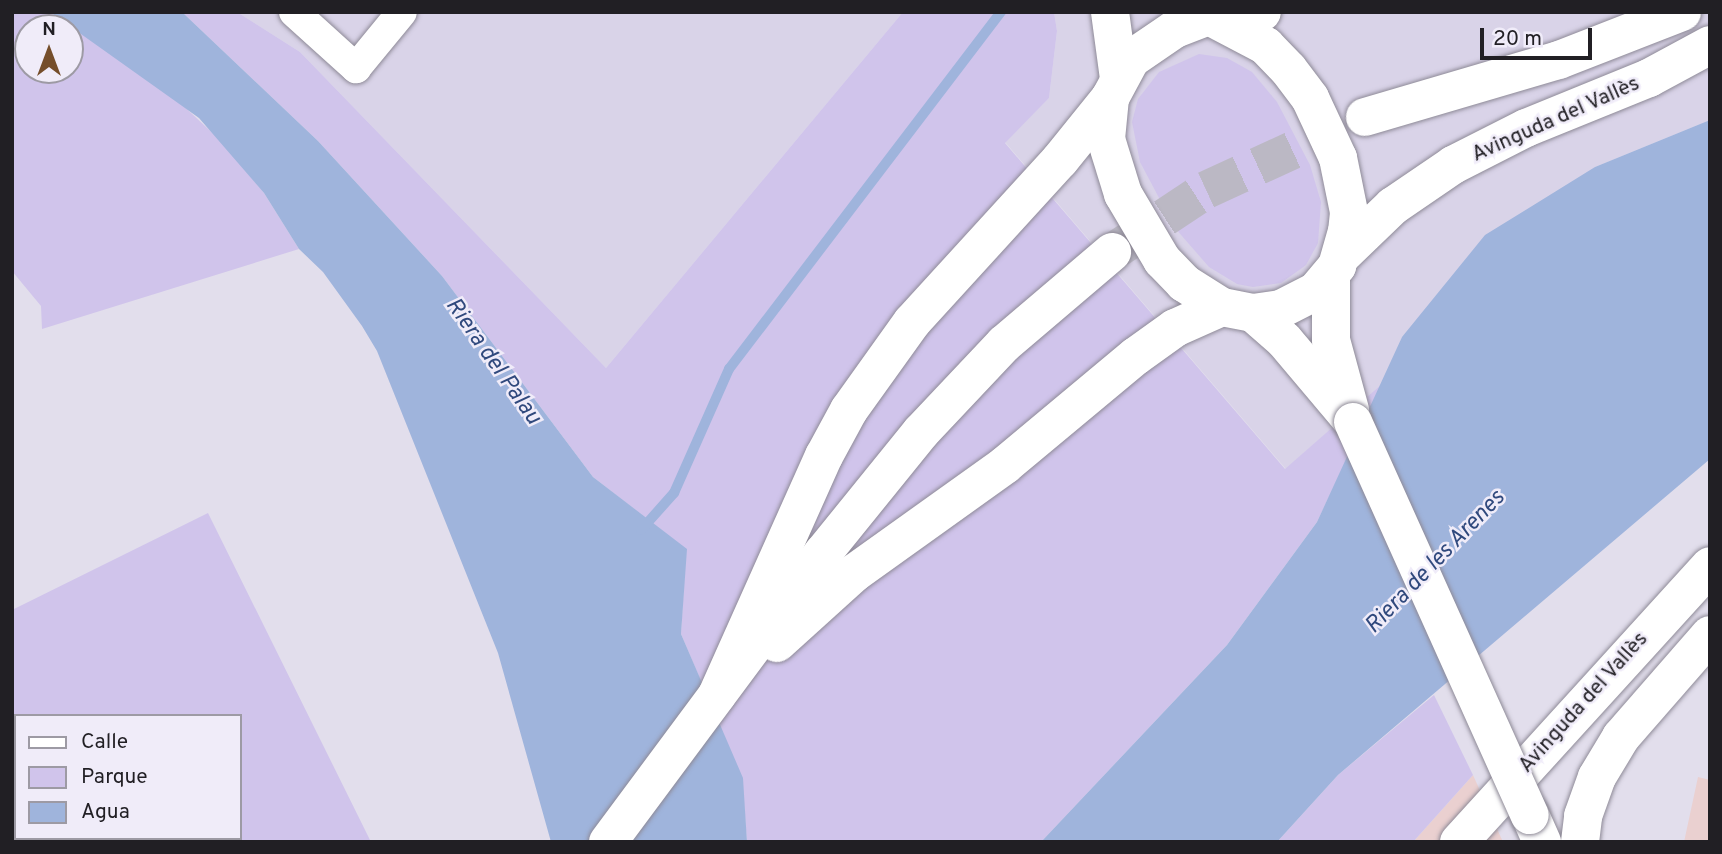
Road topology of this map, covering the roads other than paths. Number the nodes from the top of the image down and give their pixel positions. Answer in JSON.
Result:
{"nodes":[{"id":1,"x":294,"y":12,"type":"edge"},
{"id":2,"x":402,"y":12,"type":"edge"},
{"id":3,"x":1110,"y":12,"type":"edge"},
{"id":4,"x":1614,"y":12,"type":"edge"},
{"id":5,"x":1682,"y":12,"type":"edge"},
{"id":6,"x":1215,"y":19,"type":"edge"},
{"id":7,"x":1710,"y":45,"type":"edge"},
{"id":8,"x":1114,"y":89,"type":"junction"},
{"id":9,"x":1427,"y":95,"type":"junction"},
{"id":10,"x":1365,"y":117,"type":"tunnel mouth"},
{"id":11,"x":1112,"y":252,"type":"tunnel mouth"},
{"id":12,"x":1336,"y":266,"type":"junction"},
{"id":13,"x":1237,"y":310,"type":"junction"},
{"id":14,"x":1353,"y":422,"type":"junction"},
{"id":15,"x":838,"y":563,"type":"junction"},
{"id":16,"x":1710,"y":566,"type":"edge"},
{"id":17,"x":1710,"y":635,"type":"edge"},
{"id":18,"x":717,"y":695,"type":"junction"},
{"id":19,"x":1536,"y":828,"type":"edge"},
{"id":20,"x":608,"y":842,"type":"edge"},
{"id":21,"x":1459,"y":842,"type":"edge"},
{"id":22,"x":1580,"y":842,"type":"edge"}],
"edges":[{"from":1,"to":2,"type":"street"},
{"from":3,"to":8,"type":"main road"},
{"from":4,"to":9,"type":"main road"},
{"from":5,"to":9,"type":"main road"},
{"from":6,"to":8,"type":"main road"},
{"from":6,"to":12,"type":"main road"},
{"from":7,"to":12,"type":"main road","name":"Avinguda del Vallès"},
{"from":8,"to":13,"type":"main road"},
{"from":8,"to":18,"type":"main road"},
{"from":9,"to":10,"type":"main road"},
{"from":11,"to":15,"type":"main road"},
{"from":12,"to":13,"type":"main road","name":"Avinguda del Vallès"},
{"from":12,"to":14,"type":"main road"},
{"from":13,"to":14,"type":"main road"},
{"from":13,"to":15,"type":"main road","name":"Avinguda del Vallès"},
{"from":14,"to":19,"type":"main road","bridge":true},
{"from":15,"to":18,"type":"main road"},
{"from":16,"to":21,"type":"main road","name":"Avinguda del Vallès"},
{"from":17,"to":22,"type":"main road"},
{"from":18,"to":20,"type":"main road"}]}
